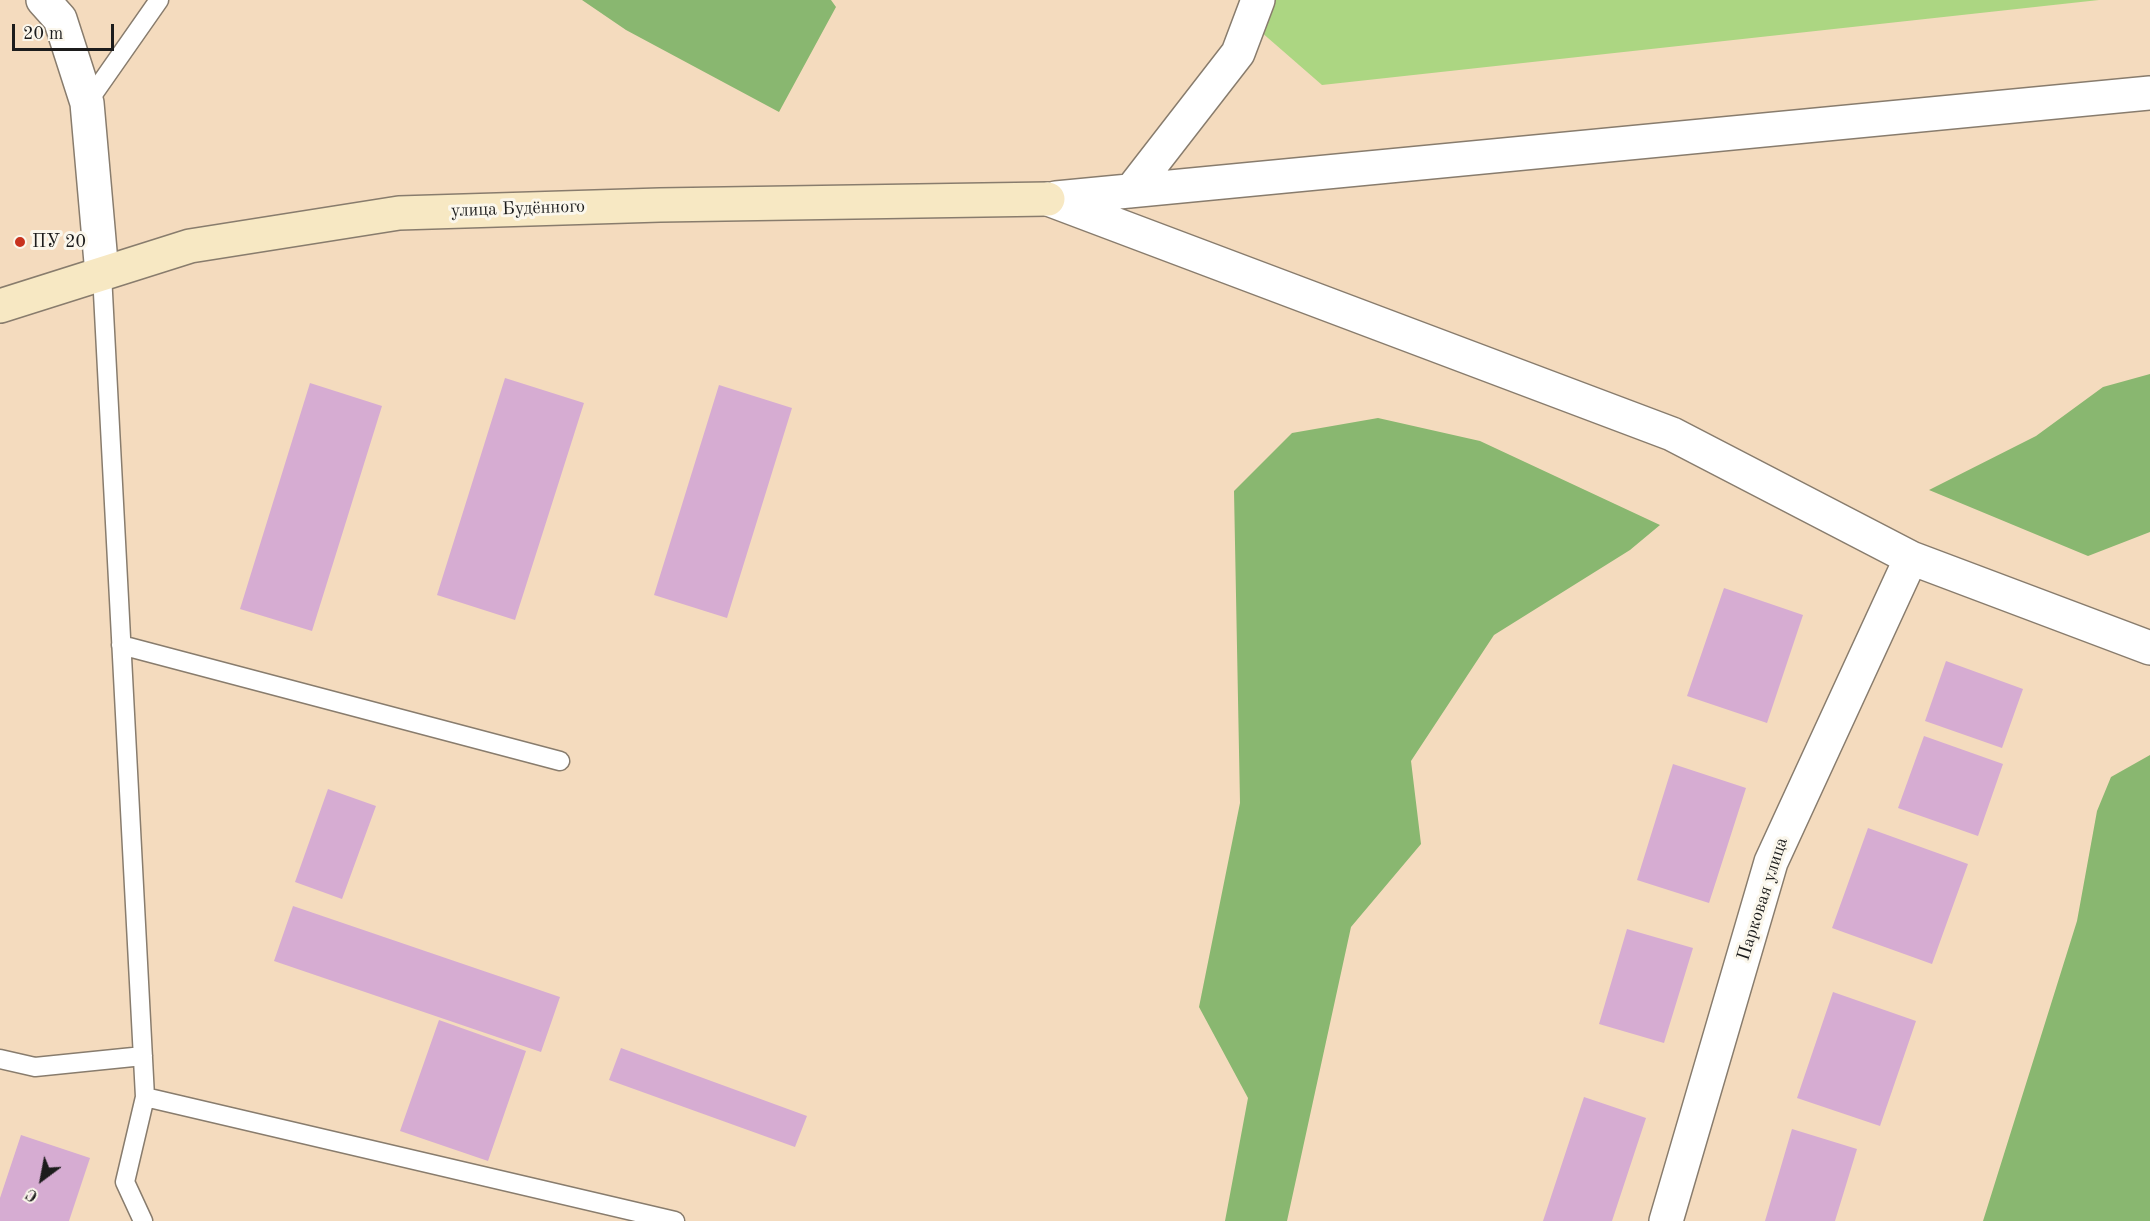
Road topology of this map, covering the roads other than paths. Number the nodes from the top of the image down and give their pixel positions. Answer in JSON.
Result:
{"nodes":[{"id":1,"x":43,"y":0,"type":"edge"},
{"id":2,"x":159,"y":0,"type":"edge"},
{"id":3,"x":1258,"y":0,"type":"edge"},
{"id":4,"x":2150,"y":93,"type":"edge"},
{"id":5,"x":87,"y":103,"type":"junction"},
{"id":6,"x":1131,"y":191,"type":"junction"},
{"id":7,"x":1048,"y":199,"type":"junction"},
{"id":8,"x":102,"y":274,"type":"junction"},
{"id":9,"x":0,"y":306,"type":"edge"},
{"id":10,"x":1911,"y":558,"type":"junction"},
{"id":11,"x":121,"y":645,"type":"junction"},
{"id":12,"x":2150,"y":648,"type":"edge"},
{"id":13,"x":560,"y":761,"type":"dead end"},
{"id":14,"x":143,"y":1056,"type":"junction"},
{"id":15,"x":0,"y":1059,"type":"edge"},
{"id":16,"x":145,"y":1097,"type":"junction"},
{"id":17,"x":143,"y":1221,"type":"edge"},
{"id":18,"x":675,"y":1221,"type":"edge"},
{"id":19,"x":1666,"y":1221,"type":"edge"}],
"edges":[{"from":1,"to":5,"type":"street"},
{"from":2,"to":5,"type":"lane"},
{"from":3,"to":6,"type":"street"},
{"from":4,"to":6,"type":"street"},
{"from":5,"to":8,"type":"street"},
{"from":6,"to":7,"type":"street"},
{"from":7,"to":8,"type":"street","name":"улица Будённого"},
{"from":7,"to":10,"type":"street"},
{"from":8,"to":9,"type":"street","name":"улица Будённого"},
{"from":8,"to":11,"type":"lane"},
{"from":10,"to":12,"type":"street"},
{"from":10,"to":19,"type":"street","name":"Парковая улица"},
{"from":11,"to":13,"type":"lane"},
{"from":11,"to":14,"type":"lane"},
{"from":14,"to":15,"type":"lane"},
{"from":14,"to":16,"type":"lane"},
{"from":16,"to":17,"type":"lane"},
{"from":16,"to":18,"type":"lane"}]}
